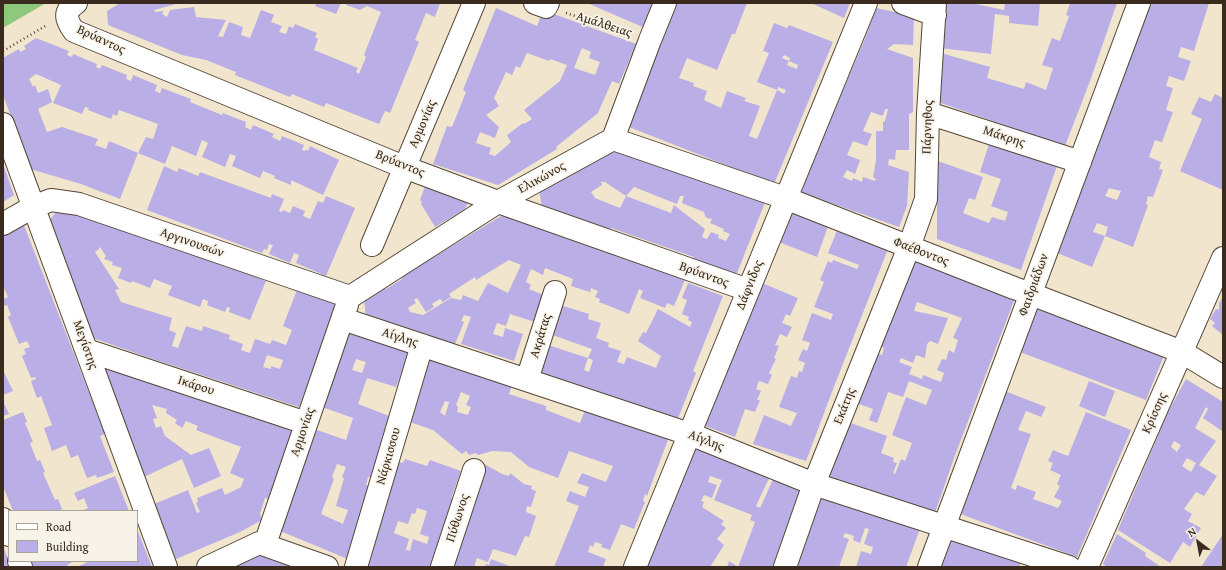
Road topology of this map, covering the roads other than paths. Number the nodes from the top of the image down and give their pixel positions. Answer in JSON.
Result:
{"nodes":[{"id":1,"x":474,"y":3,"type":"edge"},
{"id":2,"x":665,"y":3,"type":"edge"},
{"id":3,"x":866,"y":3,"type":"edge"},
{"id":4,"x":903,"y":3,"type":"edge"},
{"id":5,"x":1139,"y":3,"type":"edge"},
{"id":6,"x":71,"y":9,"type":"edge"},
{"id":7,"x":935,"y":9,"type":"edge"},
{"id":8,"x":928,"y":113,"type":"junction"},
{"id":9,"x":3,"y":124,"type":"edge"},
{"id":10,"x":613,"y":139,"type":"junction"},
{"id":11,"x":1080,"y":162,"type":"junction"},
{"id":12,"x":404,"y":167,"type":"junction"},
{"id":13,"x":785,"y":198,"type":"junction"},
{"id":14,"x":498,"y":202,"type":"junction"},
{"id":15,"x":33,"y":207,"type":"junction"},
{"id":16,"x":3,"y":224,"type":"edge"},
{"id":17,"x":372,"y":245,"type":"dead end"},
{"id":18,"x":909,"y":247,"type":"junction"},
{"id":19,"x":1223,"y":258,"type":"edge"},
{"id":20,"x":748,"y":290,"type":"junction"},
{"id":21,"x":555,"y":292,"type":"dead end"},
{"id":22,"x":1031,"y":294,"type":"junction"},
{"id":23,"x":350,"y":297,"type":"junction"},
{"id":24,"x":343,"y":318,"type":"junction"},
{"id":25,"x":422,"y":345,"type":"junction"},
{"id":26,"x":86,"y":350,"type":"junction"},
{"id":27,"x":1182,"y":352,"type":"junction"},
{"id":28,"x":1223,"y":377,"type":"edge"},
{"id":29,"x":527,"y":380,"type":"junction"},
{"id":30,"x":306,"y":423,"type":"junction"},
{"id":31,"x":689,"y":434,"type":"junction"},
{"id":32,"x":474,"y":470,"type":"dead end"},
{"id":33,"x":814,"y":484,"type":"junction"},
{"id":34,"x":3,"y":520,"type":"edge"},
{"id":35,"x":945,"y":526,"type":"junction"},
{"id":36,"x":8,"y":532,"type":"edge"},
{"id":37,"x":262,"y":544,"type":"junction"},
{"id":38,"x":166,"y":567,"type":"edge"},
{"id":39,"x":208,"y":567,"type":"edge"},
{"id":40,"x":327,"y":567,"type":"edge"},
{"id":41,"x":356,"y":567,"type":"edge"},
{"id":42,"x":442,"y":567,"type":"edge"},
{"id":43,"x":635,"y":567,"type":"edge"},
{"id":44,"x":785,"y":567,"type":"edge"},
{"id":45,"x":929,"y":567,"type":"edge"},
{"id":46,"x":1069,"y":567,"type":"edge"},
{"id":47,"x":1087,"y":567,"type":"edge"}],
"edges":[{"from":1,"to":12,"type":"street","name":"Αρμονίας"},
{"from":2,"to":10,"type":"street"},
{"from":3,"to":13,"type":"street","name":"Δάφνιδος"},
{"from":4,"to":7,"type":"street"},
{"from":5,"to":11,"type":"street","name":"Φαιδριάδων"},
{"from":6,"to":12,"type":"street","name":"Βρύαντος"},
{"from":7,"to":8,"type":"street","name":"Πάρνηθος"},
{"from":8,"to":11,"type":"street","name":"Μάκρης"},
{"from":8,"to":18,"type":"street","name":"Πάρνηθος"},
{"from":9,"to":15,"type":"street","name":"Μεγίστης"},
{"from":10,"to":13,"type":"street","name":"Φαέθοντος"},
{"from":10,"to":14,"type":"street","name":"Ελικώνος"},
{"from":11,"to":22,"type":"street","name":"Φαιδριάδων"},
{"from":12,"to":14,"type":"street","name":"Βρύαντος"},
{"from":12,"to":17,"type":"street","name":"Αρμονίας"},
{"from":13,"to":18,"type":"street","name":"Φαέθοντος"},
{"from":13,"to":20,"type":"street","name":"Δάφνιδος"},
{"from":14,"to":20,"type":"street","name":"Βρύαντος"},
{"from":14,"to":23,"type":"street","name":"Ελικώνος"},
{"from":15,"to":16,"type":"street","name":"Αργινουσών"},
{"from":15,"to":23,"type":"street","name":"Αργινουσών"},
{"from":15,"to":26,"type":"street","name":"Μεγίστης"},
{"from":18,"to":22,"type":"street","name":"Φαέθοντος"},
{"from":18,"to":33,"type":"street","name":"Εκάτης"},
{"from":19,"to":27,"type":"street","name":"Κρίσσης"},
{"from":20,"to":31,"type":"street","name":"Δάφνιδος"},
{"from":21,"to":29,"type":"street","name":"Ακράτας"},
{"from":22,"to":27,"type":"street","name":"Φαέθοντος"},
{"from":22,"to":35,"type":"street","name":"Φαιδριάδων"},
{"from":23,"to":24,"type":"street","name":"Αρμονίας"},
{"from":24,"to":25,"type":"street","name":"Αίγλης"},
{"from":24,"to":30,"type":"street","name":"Αρμονίας"},
{"from":25,"to":29,"type":"street","name":"Αίγλης"},
{"from":25,"to":41,"type":"street","name":"Νάρκισσου"},
{"from":26,"to":30,"type":"street","name":"Ικάρου"},
{"from":26,"to":38,"type":"street","name":"Μεγίστης"},
{"from":27,"to":28,"type":"street","name":"Φαέθοντος"},
{"from":27,"to":47,"type":"street","name":"Κρίσσης"},
{"from":29,"to":31,"type":"street","name":"Αίγλης"},
{"from":30,"to":37,"type":"street","name":"Αρμονίας"},
{"from":31,"to":33,"type":"street","name":"Αίγλης"},
{"from":31,"to":43,"type":"street","name":"Δάφνιδος"},
{"from":32,"to":42,"type":"street","name":"Πύθωνος"},
{"from":33,"to":35,"type":"street","name":"Αίγλης"},
{"from":33,"to":44,"type":"street","name":"Εκάτης"},
{"from":34,"to":36,"type":"street"},
{"from":35,"to":45,"type":"street","name":"Φαιδριάδων"},
{"from":35,"to":46,"type":"street","name":"Αίγλης"},
{"from":37,"to":39,"type":"street"},
{"from":37,"to":40,"type":"street"}]}
